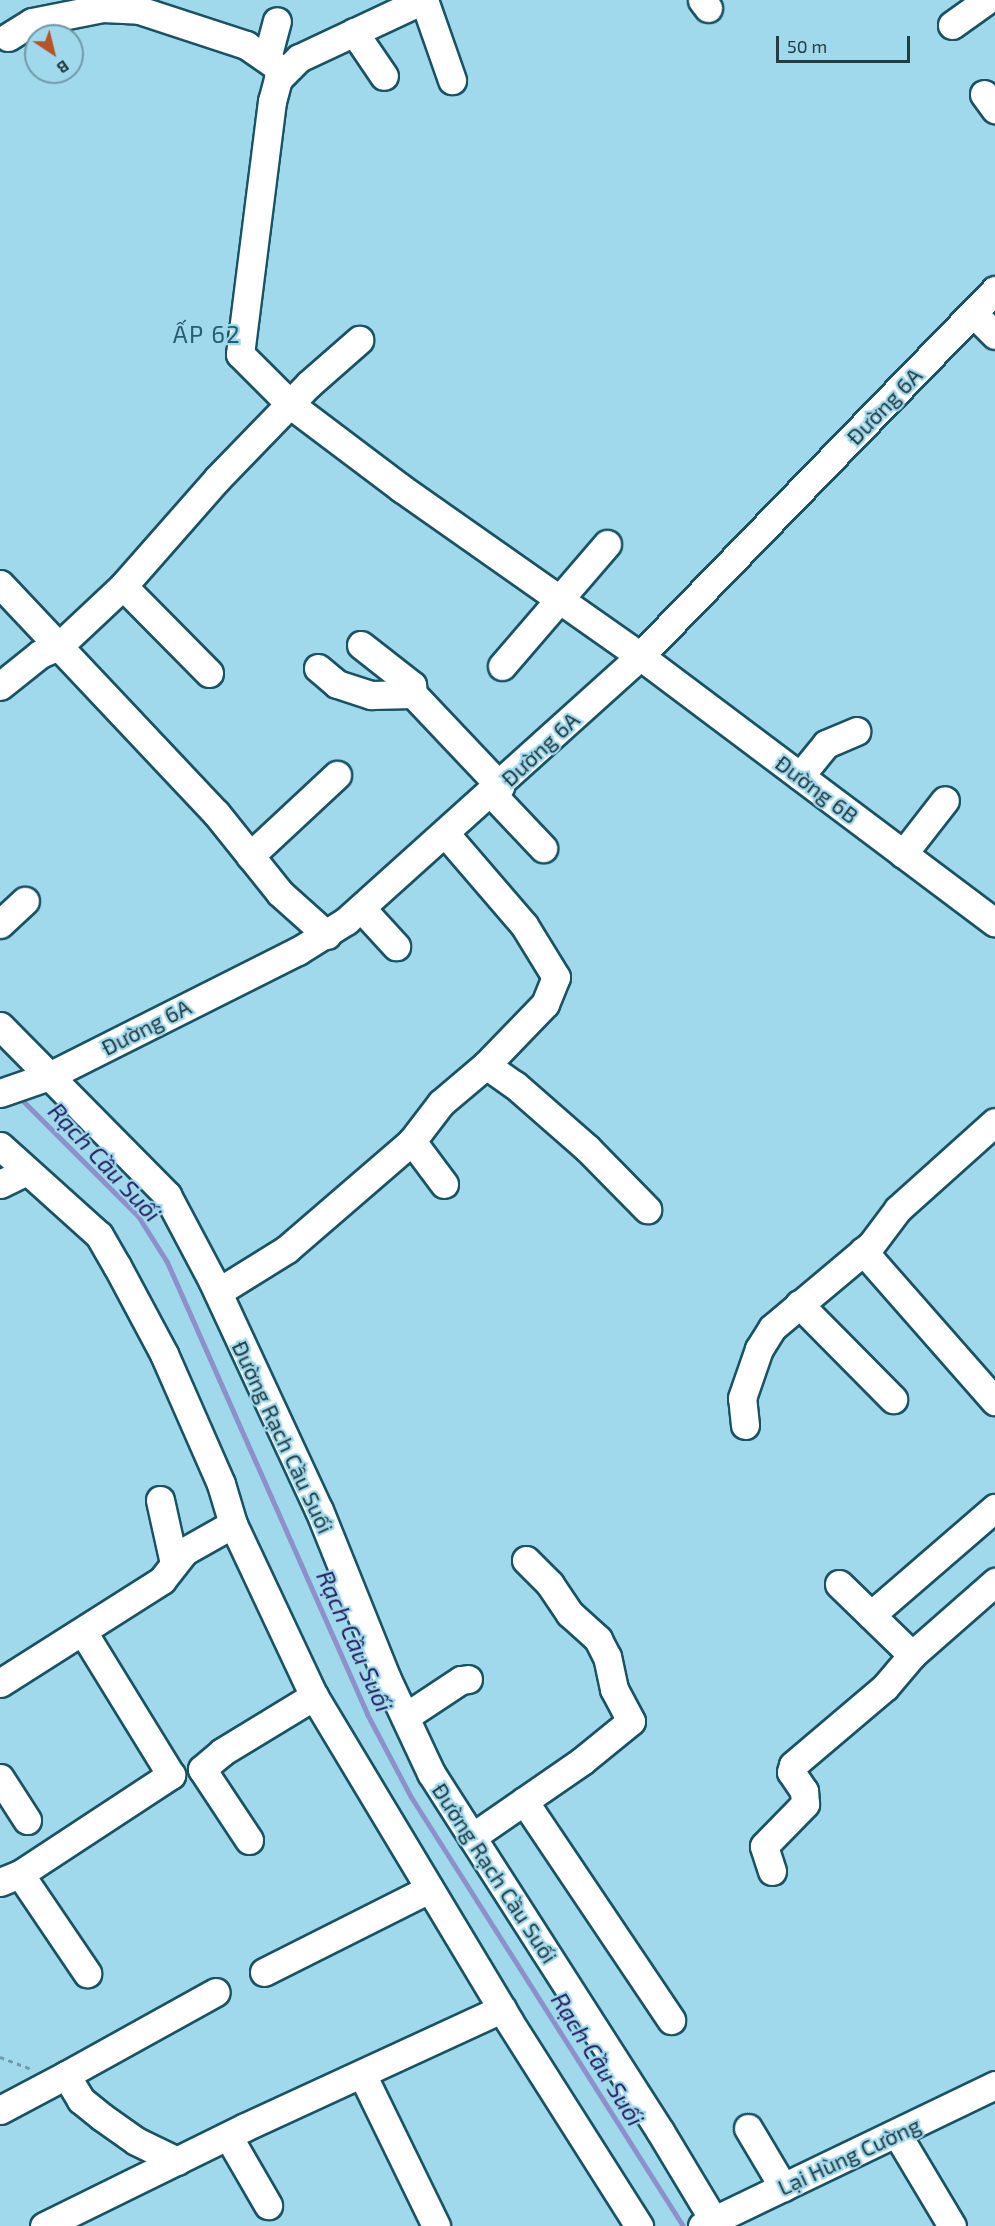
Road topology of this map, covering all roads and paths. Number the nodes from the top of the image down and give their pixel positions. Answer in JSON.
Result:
{"nodes":[{"id":1,"x":423,"y":0,"type":"edge"},
{"id":2,"x":987,"y":0,"type":"edge"},
{"id":3,"x":41,"y":10,"type":"edge"},
{"id":4,"x":164,"y":10,"type":"edge"},
{"id":5,"x":277,"y":21,"type":"dead end"},
{"id":6,"x":952,"y":25,"type":"dead end"},
{"id":7,"x":354,"y":32,"type":"junction"},
{"id":8,"x":8,"y":37,"type":"dead end"},
{"id":9,"x":276,"y":65,"type":"junction"},
{"id":10,"x":384,"y":76,"type":"dead end"},
{"id":11,"x":452,"y":80,"type":"dead end"},
{"id":12,"x":995,"y":290,"type":"edge"},
{"id":13,"x":973,"y":313,"type":"junction"},
{"id":14,"x":995,"y":335,"type":"edge"},
{"id":15,"x":359,"y":340,"type":"dead end"},
{"id":16,"x":291,"y":405,"type":"junction"},
{"id":17,"x":607,"y":544,"type":"dead end"},
{"id":18,"x":0,"y":584,"type":"edge"},
{"id":19,"x":123,"y":586,"type":"junction"},
{"id":20,"x":557,"y":601,"type":"junction"},
{"id":21,"x":361,"y":645,"type":"dead end"},
{"id":22,"x":59,"y":646,"type":"junction"},
{"id":23,"x":640,"y":656,"type":"junction"},
{"id":24,"x":502,"y":666,"type":"dead end"},
{"id":25,"x":318,"y":668,"type":"dead end"},
{"id":26,"x":208,"y":673,"type":"dead end"},
{"id":27,"x":0,"y":686,"type":"edge"},
{"id":28,"x":413,"y":694,"type":"junction"},
{"id":29,"x":856,"y":731,"type":"dead end"},
{"id":30,"x":337,"y":775,"type":"dead end"},
{"id":31,"x":800,"y":776,"type":"junction"},
{"id":32,"x":495,"y":789,"type":"junction"},
{"id":33,"x":945,"y":800,"type":"dead end"},
{"id":34,"x":445,"y":833,"type":"junction"},
{"id":35,"x":543,"y":848,"type":"dead end"},
{"id":36,"x":903,"y":854,"type":"junction"},
{"id":37,"x":250,"y":856,"type":"junction"},
{"id":38,"x":25,"y":901,"type":"dead end"},
{"id":39,"x":361,"y":908,"type":"junction"},
{"id":40,"x":995,"y":923,"type":"edge"},
{"id":41,"x":0,"y":924,"type":"edge"},
{"id":42,"x":327,"y":935,"type":"junction"},
{"id":43,"x":396,"y":946,"type":"dead end"},
{"id":44,"x":0,"y":1026,"type":"edge"},
{"id":45,"x":486,"y":1065,"type":"junction"},
{"id":46,"x":45,"y":1077,"type":"junction"},
{"id":47,"x":0,"y":1093,"type":"edge"},
{"id":48,"x":995,"y":1122,"type":"edge"},
{"id":49,"x":412,"y":1141,"type":"junction"},
{"id":50,"x":0,"y":1146,"type":"edge"},
{"id":51,"x":27,"y":1171,"type":"junction"},
{"id":52,"x":0,"y":1184,"type":"edge"},
{"id":53,"x":444,"y":1184,"type":"dead end"},
{"id":54,"x":647,"y":1209,"type":"dead end"},
{"id":55,"x":863,"y":1251,"type":"junction"},
{"id":56,"x":218,"y":1293,"type":"junction"},
{"id":57,"x":799,"y":1304,"type":"junction"},
{"id":58,"x":893,"y":1399,"type":"dead end"},
{"id":59,"x":995,"y":1401,"type":"edge"},
{"id":60,"x":745,"y":1425,"type":"dead end"},
{"id":61,"x":160,"y":1500,"type":"dead end"},
{"id":62,"x":995,"y":1508,"type":"edge"},
{"id":63,"x":233,"y":1524,"type":"junction"},
{"id":64,"x":526,"y":1560,"type":"dead end"},
{"id":65,"x":174,"y":1563,"type":"junction"},
{"id":66,"x":995,"y":1582,"type":"edge"},
{"id":67,"x":839,"y":1584,"type":"dead end"},
{"id":68,"x":871,"y":1615,"type":"junction"},
{"id":69,"x":83,"y":1632,"type":"junction"},
{"id":70,"x":912,"y":1655,"type":"junction"},
{"id":71,"x":2,"y":1676,"type":"edge"},
{"id":72,"x":468,"y":1680,"type":"dead end"},
{"id":73,"x":314,"y":1696,"type":"junction"},
{"id":74,"x":405,"y":1717,"type":"junction"},
{"id":75,"x":0,"y":1778,"type":"edge"},
{"id":76,"x":524,"y":1801,"type":"junction"},
{"id":77,"x":27,"y":1820,"type":"dead end"},
{"id":78,"x":472,"y":1837,"type":"junction"},
{"id":79,"x":249,"y":1840,"type":"dead end"},
{"id":80,"x":772,"y":1871,"type":"dead end"},
{"id":81,"x":10,"y":1878,"type":"edge"},
{"id":82,"x":429,"y":1889,"type":"junction"},
{"id":83,"x":264,"y":1972,"type":"dead end"},
{"id":84,"x":87,"y":1973,"type":"dead end"},
{"id":85,"x":216,"y":1992,"type":"dead end"},
{"id":86,"x":502,"y":2009,"type":"junction"},
{"id":87,"x":671,"y":2020,"type":"dead end"},
{"id":88,"x":0,"y":2057,"type":"edge"},
{"id":89,"x":362,"y":2074,"type":"junction"},
{"id":90,"x":57,"y":2079,"type":"junction"},
{"id":91,"x":995,"y":2085,"type":"edge"},
{"id":92,"x":0,"y":2110,"type":"edge"},
{"id":93,"x":748,"y":2128,"type":"dead end"},
{"id":94,"x":897,"y":2134,"type":"junction"},
{"id":95,"x":228,"y":2136,"type":"junction"},
{"id":96,"x":177,"y":2161,"type":"junction"},
{"id":97,"x":783,"y":2187,"type":"junction"},
{"id":98,"x":268,"y":2205,"type":"dead end"},
{"id":99,"x":710,"y":2224,"type":"edge"},
{"id":100,"x":44,"y":2226,"type":"edge"},
{"id":101,"x":436,"y":2226,"type":"edge"},
{"id":102,"x":639,"y":2226,"type":"edge"},
{"id":103,"x":952,"y":2226,"type":"edge"}],
"edges":[{"from":1,"to":7,"type":"street"},
{"from":1,"to":11,"type":"street"},
{"from":2,"to":6,"type":"street"},
{"from":3,"to":4,"type":"street"},
{"from":3,"to":8,"type":"street"},
{"from":4,"to":9,"type":"street"},
{"from":5,"to":9,"type":"street"},
{"from":7,"to":9,"type":"street"},
{"from":7,"to":10,"type":"street"},
{"from":9,"to":16,"type":"street","name":"Đường 6B"},
{"from":12,"to":13,"type":"street","name":"Đường 6A"},
{"from":13,"to":14,"type":"street"},
{"from":13,"to":23,"type":"street","name":"Đường 6A"},
{"from":15,"to":16,"type":"street"},
{"from":16,"to":19,"type":"street"},
{"from":16,"to":20,"type":"street","name":"Đường 6B"},
{"from":17,"to":20,"type":"street"},
{"from":18,"to":22,"type":"street"},
{"from":19,"to":22,"type":"street"},
{"from":19,"to":26,"type":"street"},
{"from":20,"to":23,"type":"street","name":"Đường 6B"},
{"from":20,"to":24,"type":"street"},
{"from":21,"to":28,"type":"street"},
{"from":22,"to":27,"type":"street"},
{"from":22,"to":37,"type":"street"},
{"from":23,"to":31,"type":"street","name":"Đường 6B"},
{"from":23,"to":32,"type":"street","name":"Đường 6A"},
{"from":25,"to":28,"type":"street"},
{"from":28,"to":32,"type":"street"},
{"from":29,"to":31,"type":"street"},
{"from":30,"to":37,"type":"street"},
{"from":31,"to":36,"type":"street","name":"Đường 6B"},
{"from":32,"to":34,"type":"street","name":"Đường 6A"},
{"from":32,"to":35,"type":"street"},
{"from":33,"to":36,"type":"street"},
{"from":34,"to":39,"type":"street","name":"Đường 6A"},
{"from":34,"to":45,"type":"street"},
{"from":36,"to":40,"type":"street","name":"Đường 6B"},
{"from":37,"to":42,"type":"street"},
{"from":38,"to":41,"type":"street"},
{"from":39,"to":42,"type":"street","name":"Đường 6A"},
{"from":39,"to":43,"type":"street"},
{"from":42,"to":46,"type":"street","name":"Đường 6A"},
{"from":44,"to":46,"type":"street","name":"Đường Rạch Cầu Suối"},
{"from":45,"to":49,"type":"street"},
{"from":45,"to":54,"type":"street"},
{"from":46,"to":47,"type":"street","name":"Đường 6A"},
{"from":46,"to":56,"type":"street","name":"Đường Rạch Cầu Suối"},
{"from":48,"to":55,"type":"street"},
{"from":49,"to":53,"type":"street"},
{"from":49,"to":56,"type":"street"},
{"from":50,"to":51,"type":"street"},
{"from":51,"to":52,"type":"street"},
{"from":51,"to":63,"type":"street"},
{"from":55,"to":57,"type":"street"},
{"from":55,"to":59,"type":"street"},
{"from":56,"to":74,"type":"street","name":"Đường Rạch Cầu Suối"},
{"from":57,"to":58,"type":"street"},
{"from":57,"to":60,"type":"street"},
{"from":61,"to":65,"type":"street"},
{"from":62,"to":68,"type":"street"},
{"from":63,"to":65,"type":"street"},
{"from":63,"to":73,"type":"street"},
{"from":64,"to":76,"type":"street"},
{"from":65,"to":69,"type":"street"},
{"from":66,"to":70,"type":"street"},
{"from":67,"to":68,"type":"street"},
{"from":68,"to":70,"type":"street"},
{"from":69,"to":71,"type":"street"},
{"from":69,"to":81,"type":"street"},
{"from":70,"to":80,"type":"street"},
{"from":72,"to":74,"type":"street"},
{"from":73,"to":79,"type":"street"},
{"from":73,"to":82,"type":"street"},
{"from":74,"to":78,"type":"street","name":"Đường Rạch Cầu Suối"},
{"from":75,"to":77,"type":"street"},
{"from":76,"to":78,"type":"street"},
{"from":76,"to":87,"type":"street"},
{"from":78,"to":99,"type":"street","name":"Đường Rạch Cầu Suối"},
{"from":81,"to":84,"type":"street"},
{"from":82,"to":83,"type":"street"},
{"from":82,"to":86,"type":"street"},
{"from":85,"to":90,"type":"street"},
{"from":86,"to":89,"type":"street"},
{"from":86,"to":102,"type":"street"},
{"from":88,"to":90,"type":"path"},
{"from":89,"to":95,"type":"street"},
{"from":89,"to":101,"type":"street"},
{"from":90,"to":92,"type":"street"},
{"from":90,"to":96,"type":"street"},
{"from":91,"to":94,"type":"street","name":"Lại Hùng Cường"},
{"from":93,"to":97,"type":"street"},
{"from":94,"to":97,"type":"street","name":"Lại Hùng Cường"},
{"from":94,"to":103,"type":"street"},
{"from":95,"to":96,"type":"street"},
{"from":95,"to":98,"type":"street"},
{"from":96,"to":100,"type":"street"},
{"from":97,"to":99,"type":"street","name":"Lại Hùng Cường"}]}
